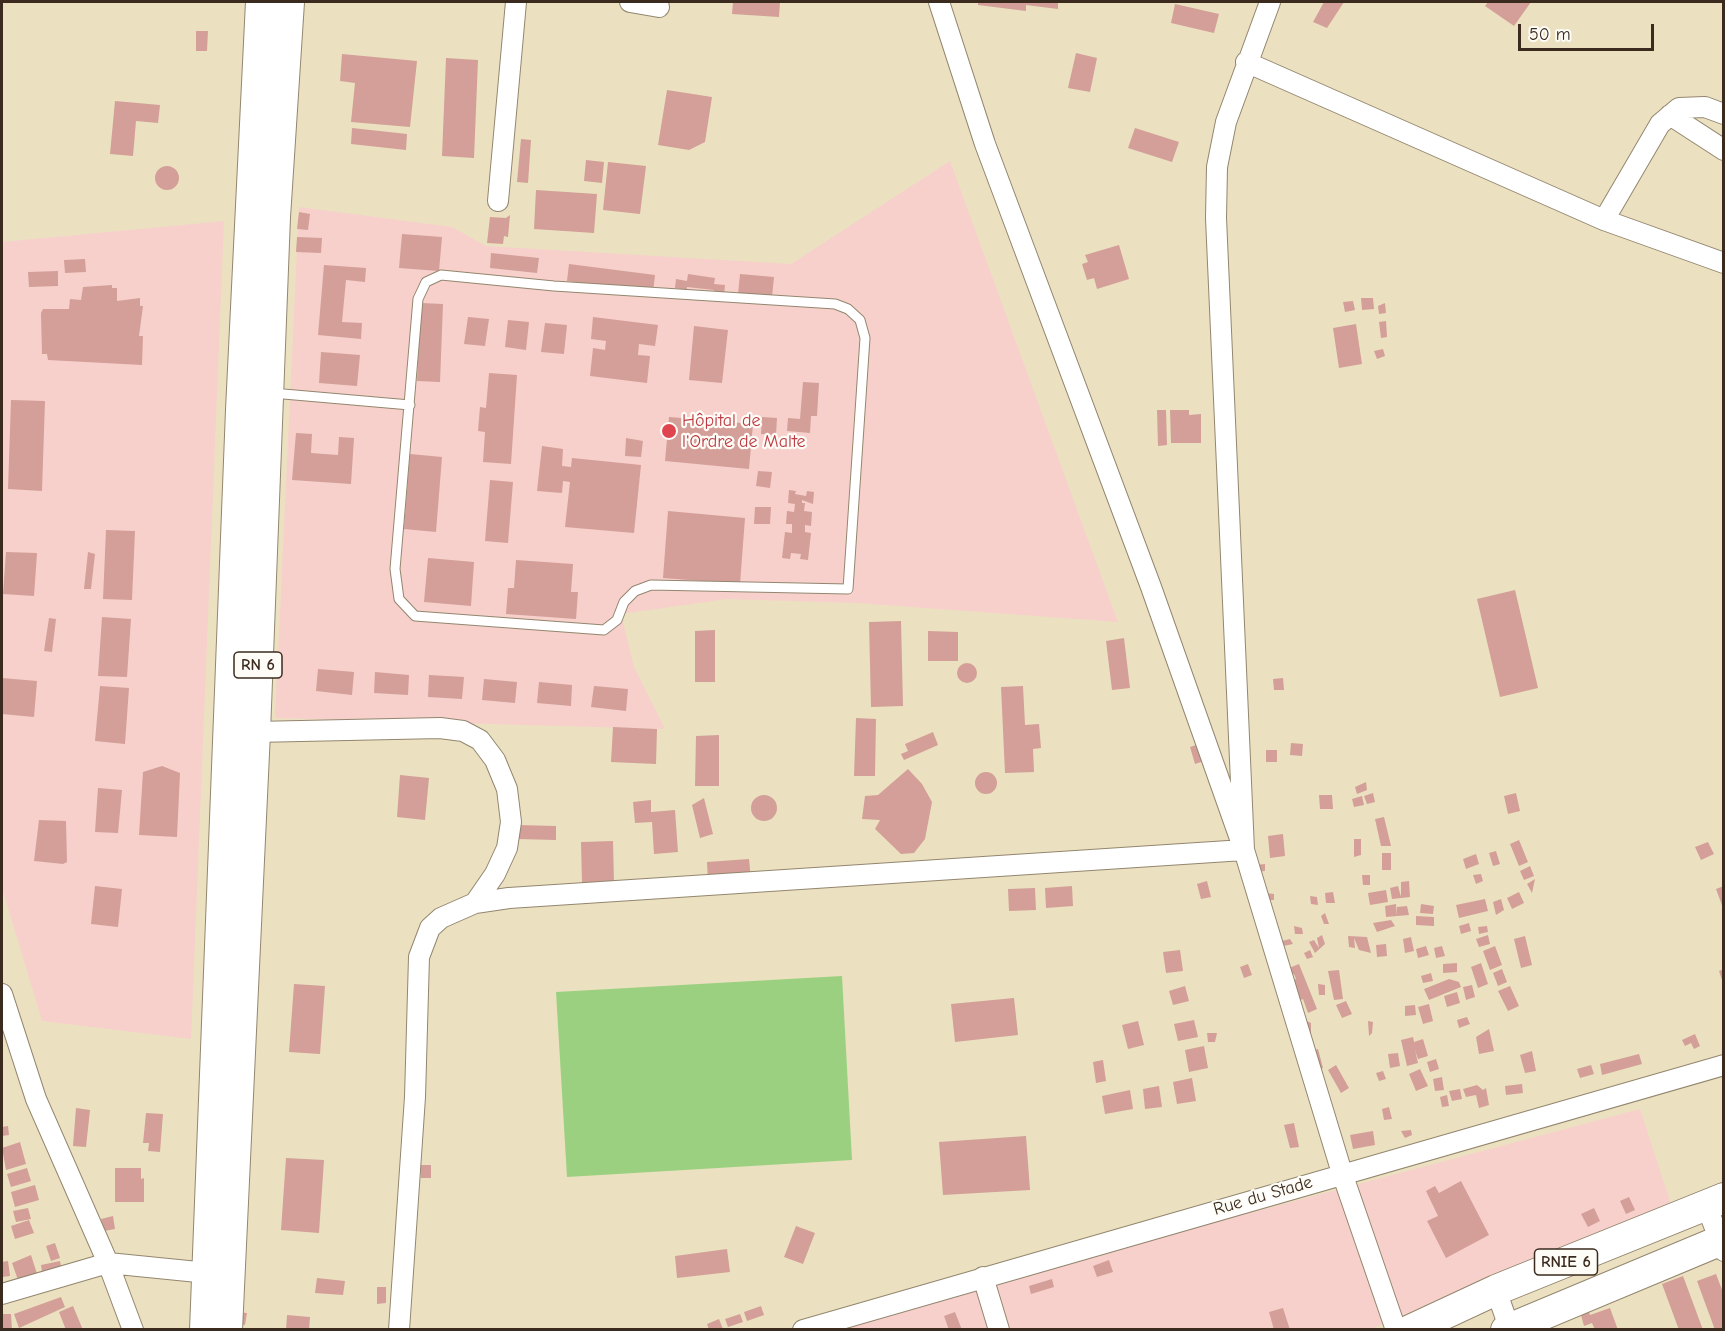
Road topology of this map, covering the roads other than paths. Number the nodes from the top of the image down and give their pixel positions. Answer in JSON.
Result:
{"nodes":[{"id":1,"x":261,"y":2,"type":"edge"},
{"id":2,"x":290,"y":2,"type":"edge"},
{"id":3,"x":516,"y":2,"type":"edge"},
{"id":4,"x":630,"y":2,"type":"edge"},
{"id":5,"x":939,"y":2,"type":"edge"},
{"id":6,"x":1270,"y":2,"type":"edge"},
{"id":7,"x":659,"y":8,"type":"dead end"},
{"id":8,"x":1246,"y":62,"type":"junction"},
{"id":9,"x":1724,"y":114,"type":"edge"},
{"id":10,"x":1670,"y":115,"type":"junction"},
{"id":11,"x":1724,"y":150,"type":"edge"},
{"id":12,"x":498,"y":201,"type":"dead end"},
{"id":13,"x":1604,"y":220,"type":"junction"},
{"id":14,"x":1724,"y":264,"type":"edge"},
{"id":15,"x":268,"y":393,"type":"junction"},
{"id":16,"x":410,"y":405,"type":"junction"},
{"id":17,"x":255,"y":732,"type":"junction"},
{"id":18,"x":1244,"y":850,"type":"junction"},
{"id":19,"x":475,"y":903,"type":"junction"},
{"id":20,"x":2,"y":994,"type":"edge"},
{"id":21,"x":1724,"y":1065,"type":"edge"},
{"id":22,"x":1342,"y":1173,"type":"junction"},
{"id":23,"x":1715,"y":1201,"type":"edge"},
{"id":24,"x":1722,"y":1243,"type":"edge"},
{"id":25,"x":108,"y":1263,"type":"junction"},
{"id":26,"x":983,"y":1277,"type":"junction"},
{"id":27,"x":219,"y":1278,"type":"junction"},
{"id":28,"x":1496,"y":1290,"type":"junction"},
{"id":29,"x":2,"y":1294,"type":"edge"},
{"id":30,"x":212,"y":1326,"type":"edge"},
{"id":31,"x":133,"y":1329,"type":"edge"},
{"id":32,"x":399,"y":1329,"type":"edge"},
{"id":33,"x":803,"y":1329,"type":"edge"},
{"id":34,"x":999,"y":1329,"type":"edge"},
{"id":35,"x":1396,"y":1329,"type":"edge"},
{"id":36,"x":1410,"y":1329,"type":"edge"},
{"id":37,"x":1508,"y":1329,"type":"edge"}],
"edges":[{"from":1,"to":27,"type":"main road","number":"RN 6"},
{"from":2,"to":15,"type":"main road","number":"RN 6"},
{"from":3,"to":12,"type":"street"},
{"from":4,"to":7,"type":"street"},
{"from":5,"to":18,"type":"street"},
{"from":6,"to":8,"type":"street"},
{"from":8,"to":13,"type":"street"},
{"from":8,"to":18,"type":"street"},
{"from":9,"to":10,"type":"street"},
{"from":10,"to":11,"type":"street"},
{"from":10,"to":13,"type":"street"},
{"from":13,"to":14,"type":"street"},
{"from":15,"to":16,"type":"lane"},
{"from":15,"to":17,"type":"main road","number":"RN 6"},
{"from":16,"to":16,"type":"lane"},
{"from":17,"to":19,"type":"street"},
{"from":17,"to":27,"type":"main road","number":"RN 6"},
{"from":18,"to":19,"type":"street"},
{"from":18,"to":22,"type":"street"},
{"from":19,"to":32,"type":"street"},
{"from":20,"to":25,"type":"street"},
{"from":21,"to":22,"type":"street","name":"Rue du Stade"},
{"from":22,"to":26,"type":"street","name":"Rue du Stade"},
{"from":22,"to":35,"type":"street"},
{"from":23,"to":24,"type":"street"},
{"from":23,"to":28,"type":"main road","number":"RNIE 6"},
{"from":24,"to":37,"type":"main road","number":"RNIE 6"},
{"from":25,"to":27,"type":"street"},
{"from":25,"to":29,"type":"street"},
{"from":25,"to":31,"type":"street"},
{"from":26,"to":33,"type":"street","name":"Rue du Stade"},
{"from":26,"to":34,"type":"street"},
{"from":27,"to":30,"type":"main road","number":"RN 6"},
{"from":28,"to":36,"type":"main road","number":"RNIE 6"},
{"from":28,"to":37,"type":"street"}]}
